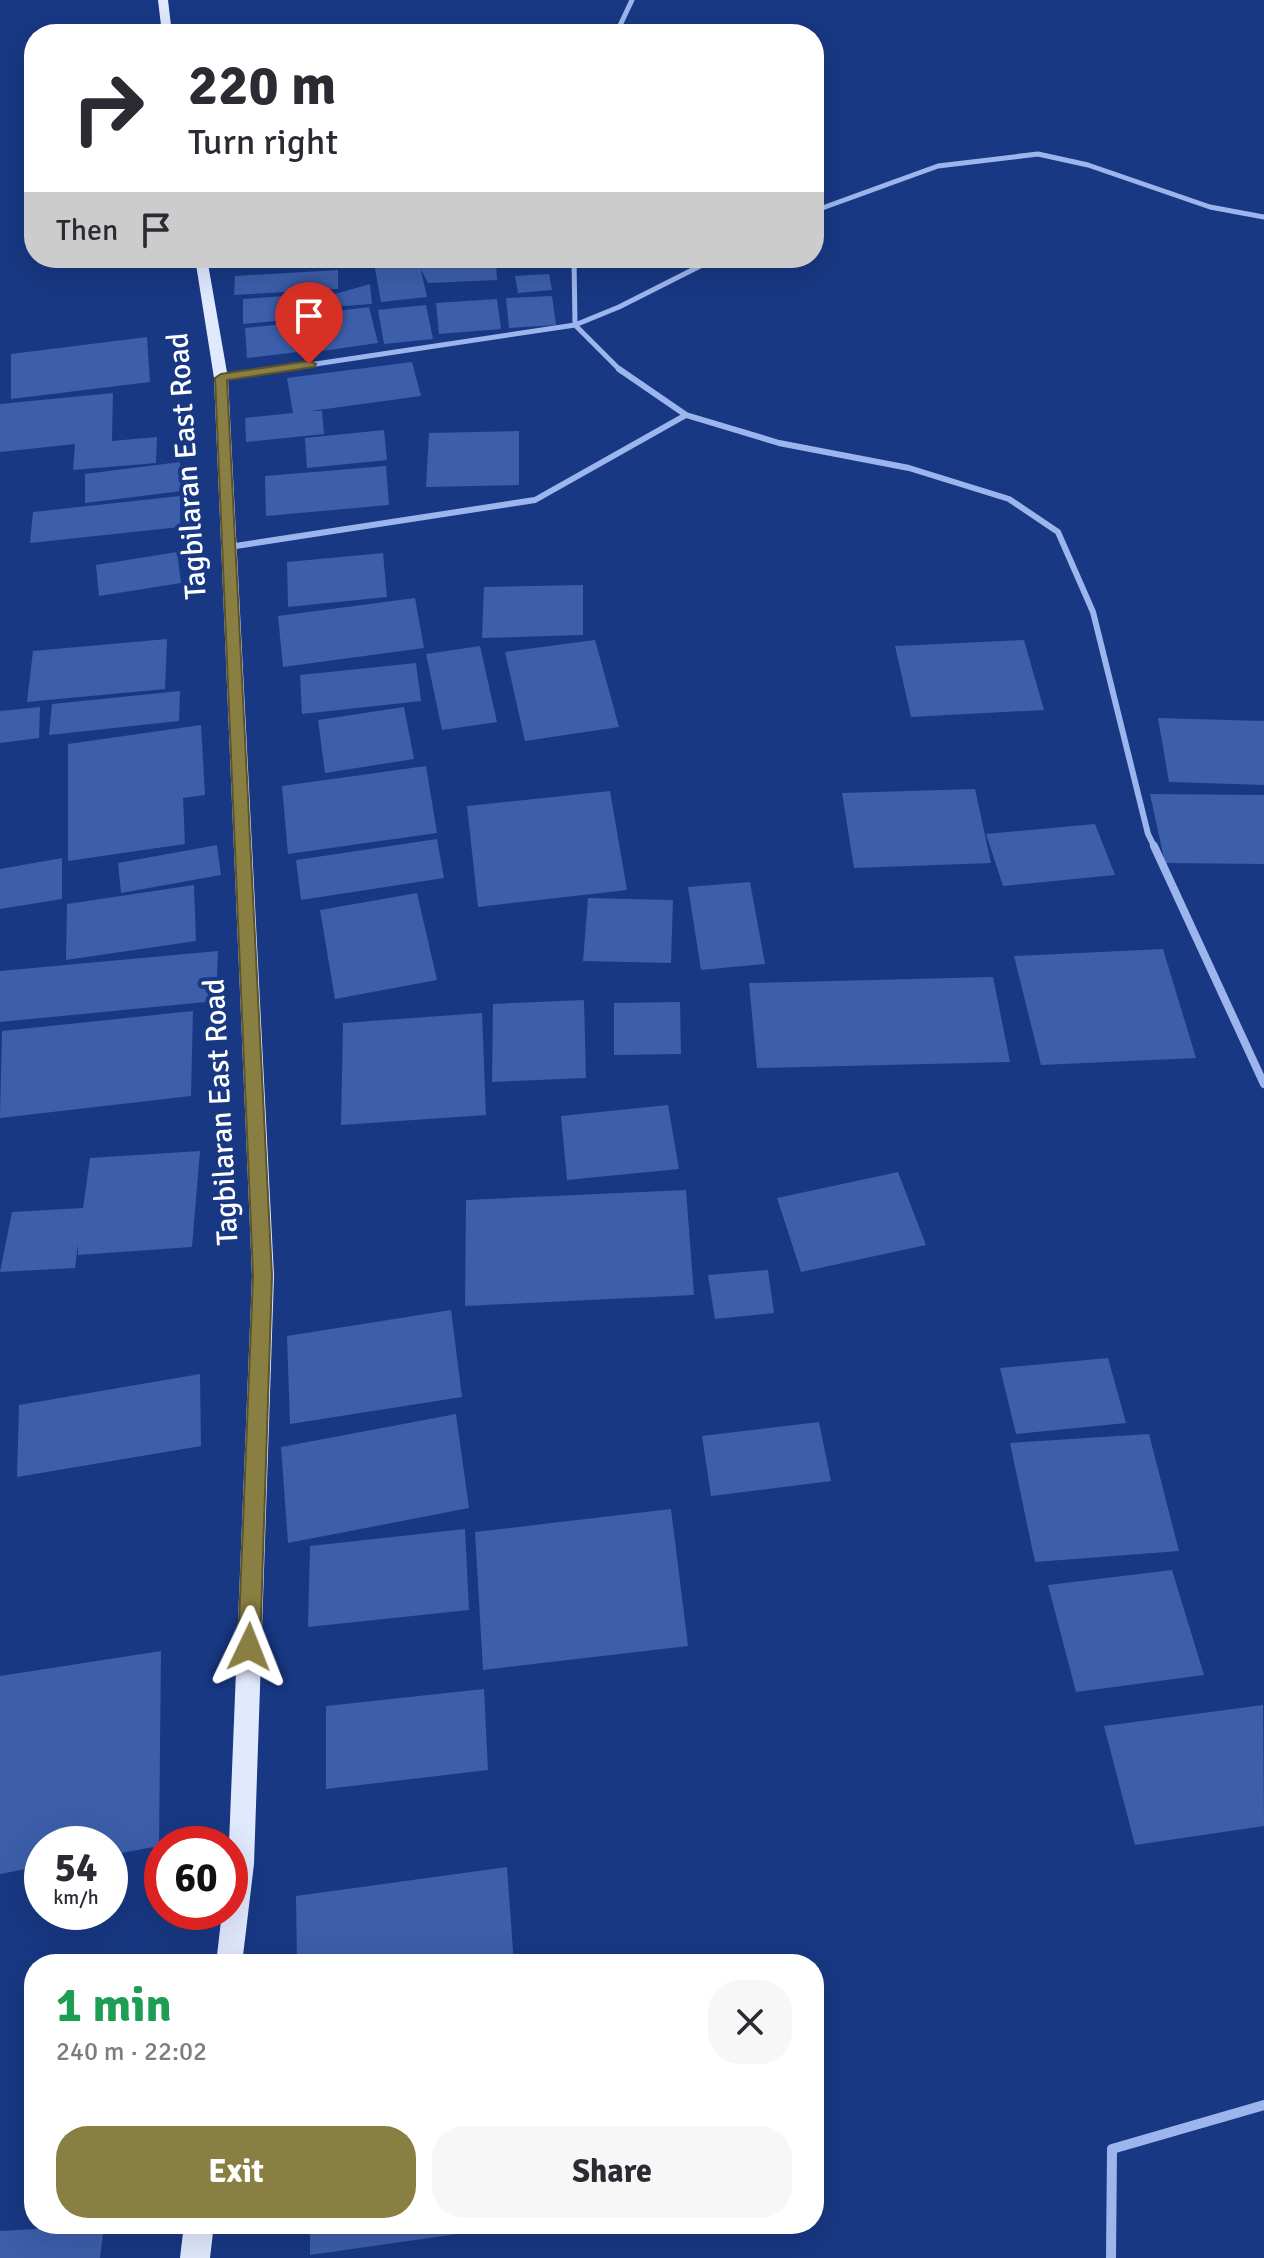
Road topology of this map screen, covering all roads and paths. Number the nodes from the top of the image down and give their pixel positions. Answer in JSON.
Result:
{"nodes":[{"id":1,"x":163,"y":0,"type":"edge"},
{"id":2,"x":632,"y":0,"type":"edge"},
{"id":3,"x":166,"y":24,"type":"edge"},
{"id":4,"x":621,"y":24,"type":"edge"},
{"id":5,"x":824,"y":207,"type":"edge"},
{"id":6,"x":1264,"y":217,"type":"edge"},
{"id":7,"x":203,"y":268,"type":"edge"},
{"id":8,"x":574,"y":268,"type":"edge"},
{"id":9,"x":696,"y":268,"type":"edge"},
{"id":10,"x":575,"y":325,"type":"junction"},
{"id":11,"x":221,"y":378,"type":"junction"},
{"id":12,"x":686,"y":415,"type":"junction"},
{"id":13,"x":229,"y":547,"type":"junction"},
{"id":14,"x":1264,"y":1084,"type":"edge"},
{"id":15,"x":230,"y":1954,"type":"edge"},
{"id":16,"x":1264,"y":2105,"type":"edge"},
{"id":17,"x":198,"y":2234,"type":"edge"},
{"id":18,"x":195,"y":2258,"type":"edge"},
{"id":19,"x":1111,"y":2258,"type":"edge"}],
"edges":[{"from":1,"to":3,"type":"main road"},
{"from":2,"to":4,"type":"street"},
{"from":5,"to":6,"type":"street"},
{"from":7,"to":11,"type":"main road","name":"Tagbilaran East Road"},
{"from":8,"to":10,"type":"street"},
{"from":9,"to":10,"type":"street"},
{"from":10,"to":11,"type":"street"},
{"from":10,"to":12,"type":"street"},
{"from":11,"to":13,"type":"main road","name":"Tagbilaran East Road"},
{"from":12,"to":13,"type":"street"},
{"from":12,"to":14,"type":"street"},
{"from":13,"to":15,"type":"main road","name":"Tagbilaran East Road"},
{"from":16,"to":19,"type":"street"},
{"from":17,"to":18,"type":"main road"}]}
